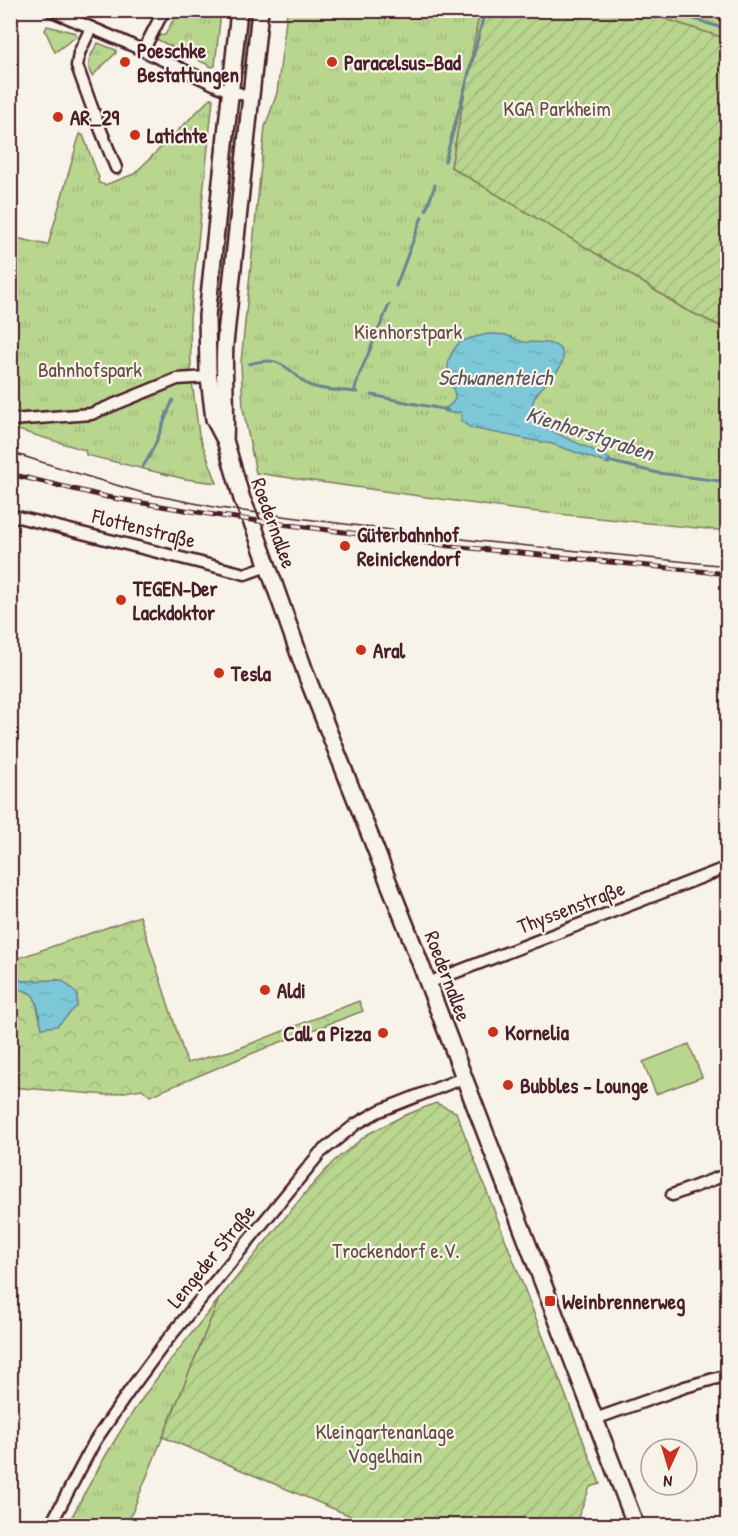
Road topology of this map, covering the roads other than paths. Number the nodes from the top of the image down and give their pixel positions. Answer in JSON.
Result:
{"nodes":[{"id":1,"x":164,"y":10,"type":"edge"},
{"id":2,"x":239,"y":10,"type":"edge"},
{"id":3,"x":260,"y":10,"type":"edge"},
{"id":4,"x":50,"y":11,"type":"edge"},
{"id":5,"x":91,"y":28,"type":"junction"},
{"id":6,"x":143,"y":51,"type":"junction"},
{"id":7,"x":231,"y":91,"type":"junction"},
{"id":8,"x":251,"y":97,"type":"junction"},
{"id":9,"x":116,"y":168,"type":"dead end"},
{"id":10,"x":208,"y":377,"type":"junction"},
{"id":11,"x":12,"y":420,"type":"dead end"},
{"id":12,"x":225,"y":440,"type":"junction"},
{"id":13,"x":10,"y":515,"type":"edge"},
{"id":14,"x":267,"y":566,"type":"junction"},
{"id":15,"x":728,"y":867,"type":"edge"},
{"id":16,"x":428,"y":983,"type":"junction"},
{"id":17,"x":463,"y":1078,"type":"junction"},
{"id":18,"x":728,"y":1174,"type":"edge"},
{"id":19,"x":672,"y":1195,"type":"dead end"},
{"id":20,"x":728,"y":1375,"type":"edge"},
{"id":21,"x":595,"y":1419,"type":"junction"},
{"id":22,"x":50,"y":1526,"type":"edge"},
{"id":23,"x":636,"y":1526,"type":"edge"}],
"edges":[{"from":1,"to":6,"type":"street"},
{"from":2,"to":7,"type":"main road","name":"Roedernallee"},
{"from":3,"to":8,"type":"main road","name":"Roedernallee"},
{"from":4,"to":5,"type":"street"},
{"from":5,"to":6,"type":"street"},
{"from":5,"to":9,"type":"street"},
{"from":6,"to":7,"type":"street"},
{"from":7,"to":8,"type":"street"},
{"from":7,"to":10,"type":"main road","name":"Roedernallee"},
{"from":8,"to":12,"type":"main road","name":"Roedernallee"},
{"from":10,"to":11,"type":"street"},
{"from":10,"to":12,"type":"main road","name":"Roedernallee"},
{"from":12,"to":14,"type":"main road","name":"Roedernallee"},
{"from":13,"to":14,"type":"street","name":"Flottenstraße"},
{"from":14,"to":16,"type":"main road","name":"Roedernallee"},
{"from":15,"to":16,"type":"street","name":"Thyssenstraße"},
{"from":16,"to":17,"type":"main road","name":"Roedernallee"},
{"from":17,"to":21,"type":"main road","name":"Roedernallee"},
{"from":17,"to":22,"type":"street","name":"Lengeder Straße"},
{"from":18,"to":19,"type":"street"},
{"from":20,"to":21,"type":"street"},
{"from":21,"to":23,"type":"main road","name":"Roedernallee"}]}
